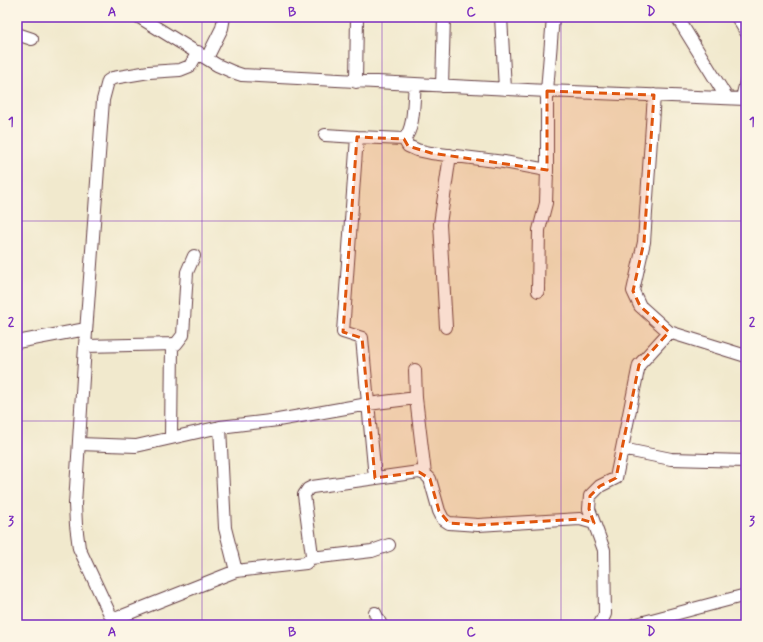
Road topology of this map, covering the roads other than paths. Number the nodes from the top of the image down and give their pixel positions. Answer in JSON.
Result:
{"nodes":[{"id":1,"x":139,"y":17,"type":"edge"},
{"id":2,"x":224,"y":17,"type":"edge"},
{"id":3,"x":357,"y":17,"type":"edge"},
{"id":4,"x":444,"y":17,"type":"edge"},
{"id":5,"x":501,"y":17,"type":"edge"},
{"id":6,"x":553,"y":17,"type":"edge"},
{"id":7,"x":677,"y":17,"type":"edge"},
{"id":8,"x":737,"y":17,"type":"edge"},
{"id":9,"x":746,"y":32,"type":"edge"},
{"id":10,"x":17,"y":34,"type":"edge"},
{"id":11,"x":32,"y":39,"type":"dead end"},
{"id":12,"x":202,"y":55,"type":"junction"},
{"id":13,"x":356,"y":82,"type":"junction"},
{"id":14,"x":746,"y":82,"type":"edge"},
{"id":15,"x":415,"y":85,"type":"junction"},
{"id":16,"x":442,"y":86,"type":"junction"},
{"id":17,"x":505,"y":89,"type":"junction"},
{"id":18,"x":547,"y":91,"type":"junction"},
{"id":19,"x":654,"y":95,"type":"junction"},
{"id":20,"x":727,"y":98,"type":"junction"},
{"id":21,"x":744,"y":98,"type":"edge"},
{"id":22,"x":325,"y":134,"type":"dead end"},
{"id":23,"x":357,"y":137,"type":"junction"},
{"id":24,"x":404,"y":139,"type":"junction"},
{"id":25,"x":450,"y":155,"type":"junction"},
{"id":26,"x":547,"y":170,"type":"junction"},
{"id":27,"x":194,"y":256,"type":"dead end"},
{"id":28,"x":538,"y":291,"type":"dead end"},
{"id":29,"x":446,"y":327,"type":"dead end"},
{"id":30,"x":86,"y":329,"type":"junction"},
{"id":31,"x":669,"y":332,"type":"junction"},
{"id":32,"x":17,"y":342,"type":"edge"},
{"id":33,"x":172,"y":344,"type":"junction"},
{"id":34,"x":85,"y":346,"type":"junction"},
{"id":35,"x":746,"y":356,"type":"edge"},
{"id":36,"x":415,"y":370,"type":"dead end"},
{"id":37,"x":416,"y":398,"type":"junction"},
{"id":38,"x":368,"y":404,"type":"junction"},
{"id":39,"x":220,"y":427,"type":"junction"},
{"id":40,"x":171,"y":438,"type":"junction"},
{"id":41,"x":79,"y":444,"type":"junction"},
{"id":42,"x":622,"y":449,"type":"junction"},
{"id":43,"x":746,"y":461,"type":"edge"},
{"id":44,"x":426,"y":474,"type":"junction"},
{"id":45,"x":375,"y":478,"type":"junction"},
{"id":46,"x":594,"y":523,"type":"junction"},
{"id":47,"x":388,"y":545,"type":"dead end"},
{"id":48,"x":311,"y":558,"type":"junction"},
{"id":49,"x":236,"y":571,"type":"junction"},
{"id":50,"x":746,"y":596,"type":"edge"},
{"id":51,"x":375,"y":613,"type":"dead end"},
{"id":52,"x":668,"y":621,"type":"edge"},
{"id":53,"x":114,"y":622,"type":"edge"},
{"id":54,"x":381,"y":625,"type":"edge"},
{"id":55,"x":602,"y":625,"type":"edge"},
{"id":56,"x":633,"y":625,"type":"edge"}],
"edges":[{"from":1,"to":12,"type":"street"},
{"from":2,"to":12,"type":"street"},
{"from":3,"to":13,"type":"street"},
{"from":4,"to":16,"type":"street"},
{"from":5,"to":17,"type":"street"},
{"from":6,"to":18,"type":"street"},
{"from":7,"to":20,"type":"street"},
{"from":8,"to":9,"type":"street"},
{"from":10,"to":11,"type":"street"},
{"from":12,"to":13,"type":"street"},
{"from":12,"to":30,"type":"street"},
{"from":13,"to":15,"type":"street"},
{"from":14,"to":21,"type":"street"},
{"from":15,"to":16,"type":"street"},
{"from":15,"to":24,"type":"street"},
{"from":16,"to":17,"type":"street"},
{"from":17,"to":18,"type":"street"},
{"from":18,"to":19,"type":"street"},
{"from":18,"to":26,"type":"street"},
{"from":19,"to":20,"type":"street"},
{"from":19,"to":31,"type":"street"},
{"from":20,"to":21,"type":"street"},
{"from":22,"to":23,"type":"street"},
{"from":23,"to":24,"type":"street"},
{"from":23,"to":38,"type":"street"},
{"from":24,"to":25,"type":"street"},
{"from":25,"to":26,"type":"street"},
{"from":25,"to":29,"type":"street"},
{"from":26,"to":28,"type":"street"},
{"from":27,"to":33,"type":"street"},
{"from":30,"to":32,"type":"street"},
{"from":30,"to":34,"type":"street"},
{"from":31,"to":35,"type":"street"},
{"from":31,"to":42,"type":"street"},
{"from":33,"to":34,"type":"street"},
{"from":33,"to":40,"type":"street"},
{"from":34,"to":41,"type":"street"},
{"from":36,"to":37,"type":"street"},
{"from":37,"to":38,"type":"street"},
{"from":37,"to":44,"type":"street"},
{"from":38,"to":39,"type":"street"},
{"from":38,"to":45,"type":"street"},
{"from":39,"to":40,"type":"street"},
{"from":39,"to":49,"type":"street"},
{"from":40,"to":41,"type":"street"},
{"from":41,"to":53,"type":"street"},
{"from":42,"to":43,"type":"street"},
{"from":42,"to":46,"type":"street"},
{"from":44,"to":45,"type":"street"},
{"from":44,"to":46,"type":"street"},
{"from":45,"to":48,"type":"street"},
{"from":46,"to":55,"type":"street"},
{"from":47,"to":48,"type":"street"},
{"from":48,"to":49,"type":"street"},
{"from":49,"to":53,"type":"street"},
{"from":50,"to":52,"type":"street"},
{"from":51,"to":54,"type":"street"},
{"from":52,"to":56,"type":"street"}]}
